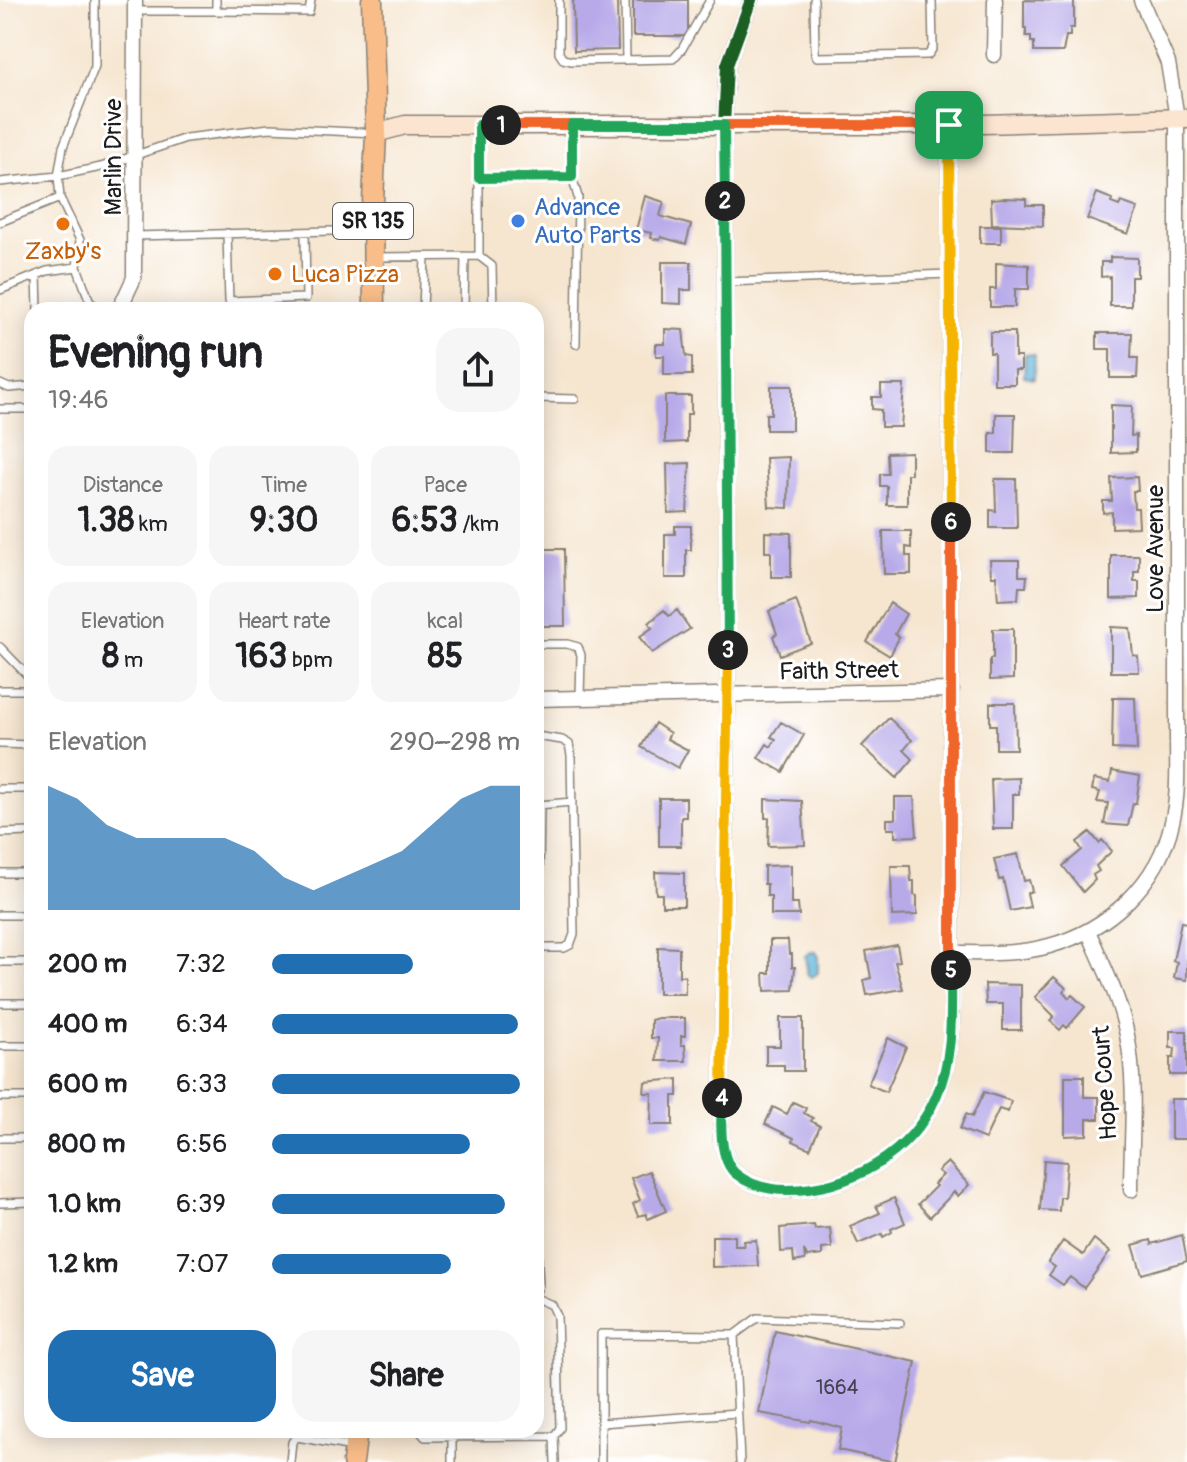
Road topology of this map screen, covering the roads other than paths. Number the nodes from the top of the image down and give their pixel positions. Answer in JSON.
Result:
{"nodes":[{"id":1,"x":95,"y":0,"type":"edge"},
{"id":2,"x":216,"y":0,"type":"edge"},
{"id":3,"x":311,"y":0,"type":"edge"},
{"id":4,"x":372,"y":0,"type":"edge"},
{"id":5,"x":559,"y":0,"type":"edge"},
{"id":6,"x":625,"y":0,"type":"edge"},
{"id":7,"x":710,"y":0,"type":"edge"},
{"id":8,"x":751,"y":0,"type":"edge"},
{"id":9,"x":814,"y":0,"type":"edge"},
{"id":10,"x":932,"y":0,"type":"edge"},
{"id":11,"x":995,"y":0,"type":"edge"},
{"id":12,"x":1141,"y":0,"type":"edge"},
{"id":13,"x":135,"y":5,"type":"edge"},
{"id":14,"x":216,"y":11,"type":"junction"},
{"id":15,"x":994,"y":55,"type":"dead end"},
{"id":16,"x":626,"y":60,"type":"junction"},
{"id":17,"x":1182,"y":118,"type":"edge"},
{"id":18,"x":479,"y":125,"type":"junction"},
{"id":19,"x":572,"y":125,"type":"junction"},
{"id":20,"x":724,"y":125,"type":"junction"},
{"id":21,"x":949,"y":125,"type":"junction"},
{"id":22,"x":376,"y":133,"type":"junction"},
{"id":23,"x":135,"y":156,"type":"junction"},
{"id":24,"x":58,"y":176,"type":"junction"},
{"id":25,"x":572,"y":177,"type":"junction"},
{"id":26,"x":479,"y":178,"type":"junction"},
{"id":27,"x":0,"y":182,"type":"edge"},
{"id":28,"x":60,"y":198,"type":"junction"},
{"id":29,"x":0,"y":222,"type":"edge"},
{"id":30,"x":373,"y":230,"type":"junction"},
{"id":31,"x":305,"y":232,"type":"junction"},
{"id":32,"x":227,"y":233,"type":"junction"},
{"id":33,"x":134,"y":236,"type":"junction"},
{"id":34,"x":465,"y":256,"type":"junction"},
{"id":35,"x":479,"y":256,"type":"junction"},
{"id":36,"x":373,"y":257,"type":"junction"},
{"id":37,"x":425,"y":257,"type":"junction"},
{"id":38,"x":77,"y":267,"type":"junction"},
{"id":39,"x":950,"y":274,"type":"junction"},
{"id":40,"x":37,"y":275,"type":"junction"},
{"id":41,"x":725,"y":282,"type":"junction"},
{"id":42,"x":0,"y":290,"type":"edge"},
{"id":43,"x":38,"y":302,"type":"edge"},
{"id":44,"x":90,"y":302,"type":"edge"},
{"id":45,"x":123,"y":302,"type":"edge"},
{"id":46,"x":374,"y":302,"type":"edge"},
{"id":47,"x":423,"y":302,"type":"edge"},
{"id":48,"x":464,"y":302,"type":"edge"},
{"id":49,"x":493,"y":302,"type":"edge"},
{"id":50,"x":576,"y":344,"type":"dead end"},
{"id":51,"x":0,"y":384,"type":"edge"},
{"id":52,"x":24,"y":387,"type":"edge"},
{"id":53,"x":544,"y":398,"type":"edge"},
{"id":54,"x":575,"y":399,"type":"dead end"},
{"id":55,"x":0,"y":409,"type":"edge"},
{"id":56,"x":24,"y":409,"type":"edge"},
{"id":57,"x":544,"y":644,"type":"edge"},
{"id":58,"x":0,"y":647,"type":"edge"},
{"id":59,"x":24,"y":672,"type":"edge"},
{"id":60,"x":0,"y":690,"type":"edge"},
{"id":61,"x":24,"y":690,"type":"edge"},
{"id":62,"x":952,"y":690,"type":"junction"},
{"id":63,"x":728,"y":696,"type":"junction"},
{"id":64,"x":580,"y":698,"type":"junction"},
{"id":65,"x":544,"y":699,"type":"edge"},
{"id":66,"x":544,"y":737,"type":"edge"},
{"id":67,"x":0,"y":744,"type":"edge"},
{"id":68,"x":24,"y":745,"type":"edge"},
{"id":69,"x":1182,"y":780,"type":"edge"},
{"id":70,"x":0,"y":789,"type":"edge"},
{"id":71,"x":24,"y":789,"type":"edge"},
{"id":72,"x":572,"y":802,"type":"junction"},
{"id":73,"x":544,"y":805,"type":"edge"},
{"id":74,"x":24,"y":832,"type":"edge"},
{"id":75,"x":0,"y":833,"type":"edge"},
{"id":76,"x":0,"y":873,"type":"edge"},
{"id":77,"x":24,"y":873,"type":"edge"},
{"id":78,"x":0,"y":915,"type":"edge"},
{"id":79,"x":24,"y":915,"type":"edge"},
{"id":80,"x":1088,"y":931,"type":"junction"},
{"id":81,"x":544,"y":948,"type":"edge"},
{"id":82,"x":951,"y":953,"type":"junction"},
{"id":83,"x":0,"y":962,"type":"edge"},
{"id":84,"x":24,"y":962,"type":"edge"},
{"id":85,"x":0,"y":1003,"type":"edge"},
{"id":86,"x":24,"y":1003,"type":"edge"},
{"id":87,"x":0,"y":1046,"type":"edge"},
{"id":88,"x":24,"y":1046,"type":"edge"},
{"id":89,"x":0,"y":1097,"type":"edge"},
{"id":90,"x":24,"y":1097,"type":"edge"},
{"id":91,"x":0,"y":1138,"type":"edge"},
{"id":92,"x":24,"y":1138,"type":"edge"},
{"id":93,"x":1131,"y":1190,"type":"dead end"},
{"id":94,"x":24,"y":1202,"type":"edge"},
{"id":95,"x":0,"y":1203,"type":"edge"},
{"id":96,"x":544,"y":1300,"type":"edge"},
{"id":97,"x":900,"y":1323,"type":"dead end"},
{"id":98,"x":734,"y":1335,"type":"junction"},
{"id":99,"x":737,"y":1413,"type":"junction"},
{"id":100,"x":601,"y":1423,"type":"junction"},
{"id":101,"x":544,"y":1436,"type":"edge"},
{"id":102,"x":554,"y":1436,"type":"junction"},
{"id":103,"x":296,"y":1438,"type":"edge"},
{"id":104,"x":303,"y":1438,"type":"edge"},
{"id":105,"x":452,"y":1438,"type":"edge"},
{"id":106,"x":355,"y":1446,"type":"edge"},
{"id":107,"x":290,"y":1462,"type":"edge"},
{"id":108,"x":452,"y":1462,"type":"edge"},
{"id":109,"x":555,"y":1462,"type":"edge"},
{"id":110,"x":601,"y":1462,"type":"edge"},
{"id":111,"x":740,"y":1462,"type":"edge"}],
"edges":[{"from":1,"to":24,"type":"lane"},
{"from":2,"to":14,"type":"lane"},
{"from":3,"to":14,"type":"lane"},
{"from":4,"to":22,"type":"main road","number":"SR 135"},
{"from":5,"to":16,"type":"lane"},
{"from":6,"to":16,"type":"lane"},
{"from":7,"to":16,"type":"lane"},
{"from":8,"to":20,"type":"street"},
{"from":9,"to":10,"type":"lane"},
{"from":11,"to":15,"type":"street"},
{"from":12,"to":17,"type":"street","name":"Love Avenue"},
{"from":13,"to":14,"type":"lane"},
{"from":13,"to":23,"type":"street","name":"Marlin Drive"},
{"from":17,"to":21,"type":"main road"},
{"from":17,"to":69,"type":"street","name":"Love Avenue"},
{"from":18,"to":19,"type":"main road"},
{"from":18,"to":22,"type":"main road"},
{"from":18,"to":26,"type":"lane"},
{"from":19,"to":20,"type":"main road"},
{"from":19,"to":25,"type":"lane"},
{"from":20,"to":21,"type":"main road"},
{"from":20,"to":41,"type":"street"},
{"from":21,"to":39,"type":"street"},
{"from":22,"to":23,"type":"lane"},
{"from":22,"to":30,"type":"main road","number":"SR 135"},
{"from":23,"to":24,"type":"lane"},
{"from":23,"to":33,"type":"street","name":"Marlin Drive"},
{"from":24,"to":27,"type":"lane"},
{"from":24,"to":28,"type":"lane"},
{"from":25,"to":26,"type":"lane"},
{"from":25,"to":50,"type":"lane"},
{"from":26,"to":35,"type":"lane"},
{"from":28,"to":29,"type":"lane"},
{"from":28,"to":38,"type":"lane"},
{"from":30,"to":31,"type":"lane"},
{"from":30,"to":36,"type":"main road","number":"SR 135"},
{"from":31,"to":32,"type":"lane"},
{"from":31,"to":32,"type":"lane"},
{"from":32,"to":33,"type":"lane"},
{"from":33,"to":45,"type":"street","name":"Marlin Drive"},
{"from":34,"to":35,"type":"lane"},
{"from":34,"to":37,"type":"lane"},
{"from":34,"to":48,"type":"lane"},
{"from":35,"to":49,"type":"lane"},
{"from":36,"to":37,"type":"lane"},
{"from":36,"to":46,"type":"main road","number":"SR 135"},
{"from":37,"to":47,"type":"lane"},
{"from":38,"to":40,"type":"lane"},
{"from":38,"to":44,"type":"lane"},
{"from":39,"to":41,"type":"lane"},
{"from":39,"to":62,"type":"street"},
{"from":40,"to":42,"type":"lane"},
{"from":40,"to":43,"type":"lane"},
{"from":41,"to":63,"type":"street"},
{"from":51,"to":52,"type":"lane"},
{"from":53,"to":54,"type":"lane"},
{"from":55,"to":56,"type":"lane"},
{"from":57,"to":64,"type":"lane"},
{"from":58,"to":59,"type":"lane"},
{"from":60,"to":61,"type":"lane"},
{"from":62,"to":63,"type":"street","name":"Faith Street"},
{"from":62,"to":82,"type":"street"},
{"from":63,"to":64,"type":"street","name":"Faith Street"},
{"from":63,"to":82,"type":"street"},
{"from":64,"to":65,"type":"street","name":"Faith Street"},
{"from":66,"to":72,"type":"lane"},
{"from":67,"to":68,"type":"lane"},
{"from":69,"to":80,"type":"street","name":"Love Avenue"},
{"from":70,"to":71,"type":"lane"},
{"from":72,"to":73,"type":"lane"},
{"from":72,"to":81,"type":"lane"},
{"from":74,"to":75,"type":"lane"},
{"from":76,"to":77,"type":"lane"},
{"from":78,"to":79,"type":"lane"},
{"from":80,"to":82,"type":"street","name":"Love Avenue"},
{"from":80,"to":93,"type":"street","name":"Hope Court"},
{"from":83,"to":84,"type":"lane"},
{"from":85,"to":86,"type":"lane"},
{"from":87,"to":88,"type":"lane"},
{"from":89,"to":90,"type":"lane"},
{"from":91,"to":92,"type":"lane"},
{"from":94,"to":95,"type":"lane"},
{"from":96,"to":102,"type":"lane"},
{"from":97,"to":98,"type":"lane"},
{"from":98,"to":99,"type":"lane"},
{"from":98,"to":100,"type":"lane"},
{"from":99,"to":100,"type":"lane"},
{"from":99,"to":111,"type":"lane"},
{"from":100,"to":110,"type":"lane"},
{"from":101,"to":102,"type":"lane"},
{"from":102,"to":109,"type":"lane"},
{"from":103,"to":107,"type":"lane"},
{"from":104,"to":106,"type":"lane"},
{"from":105,"to":108,"type":"lane"}]}
